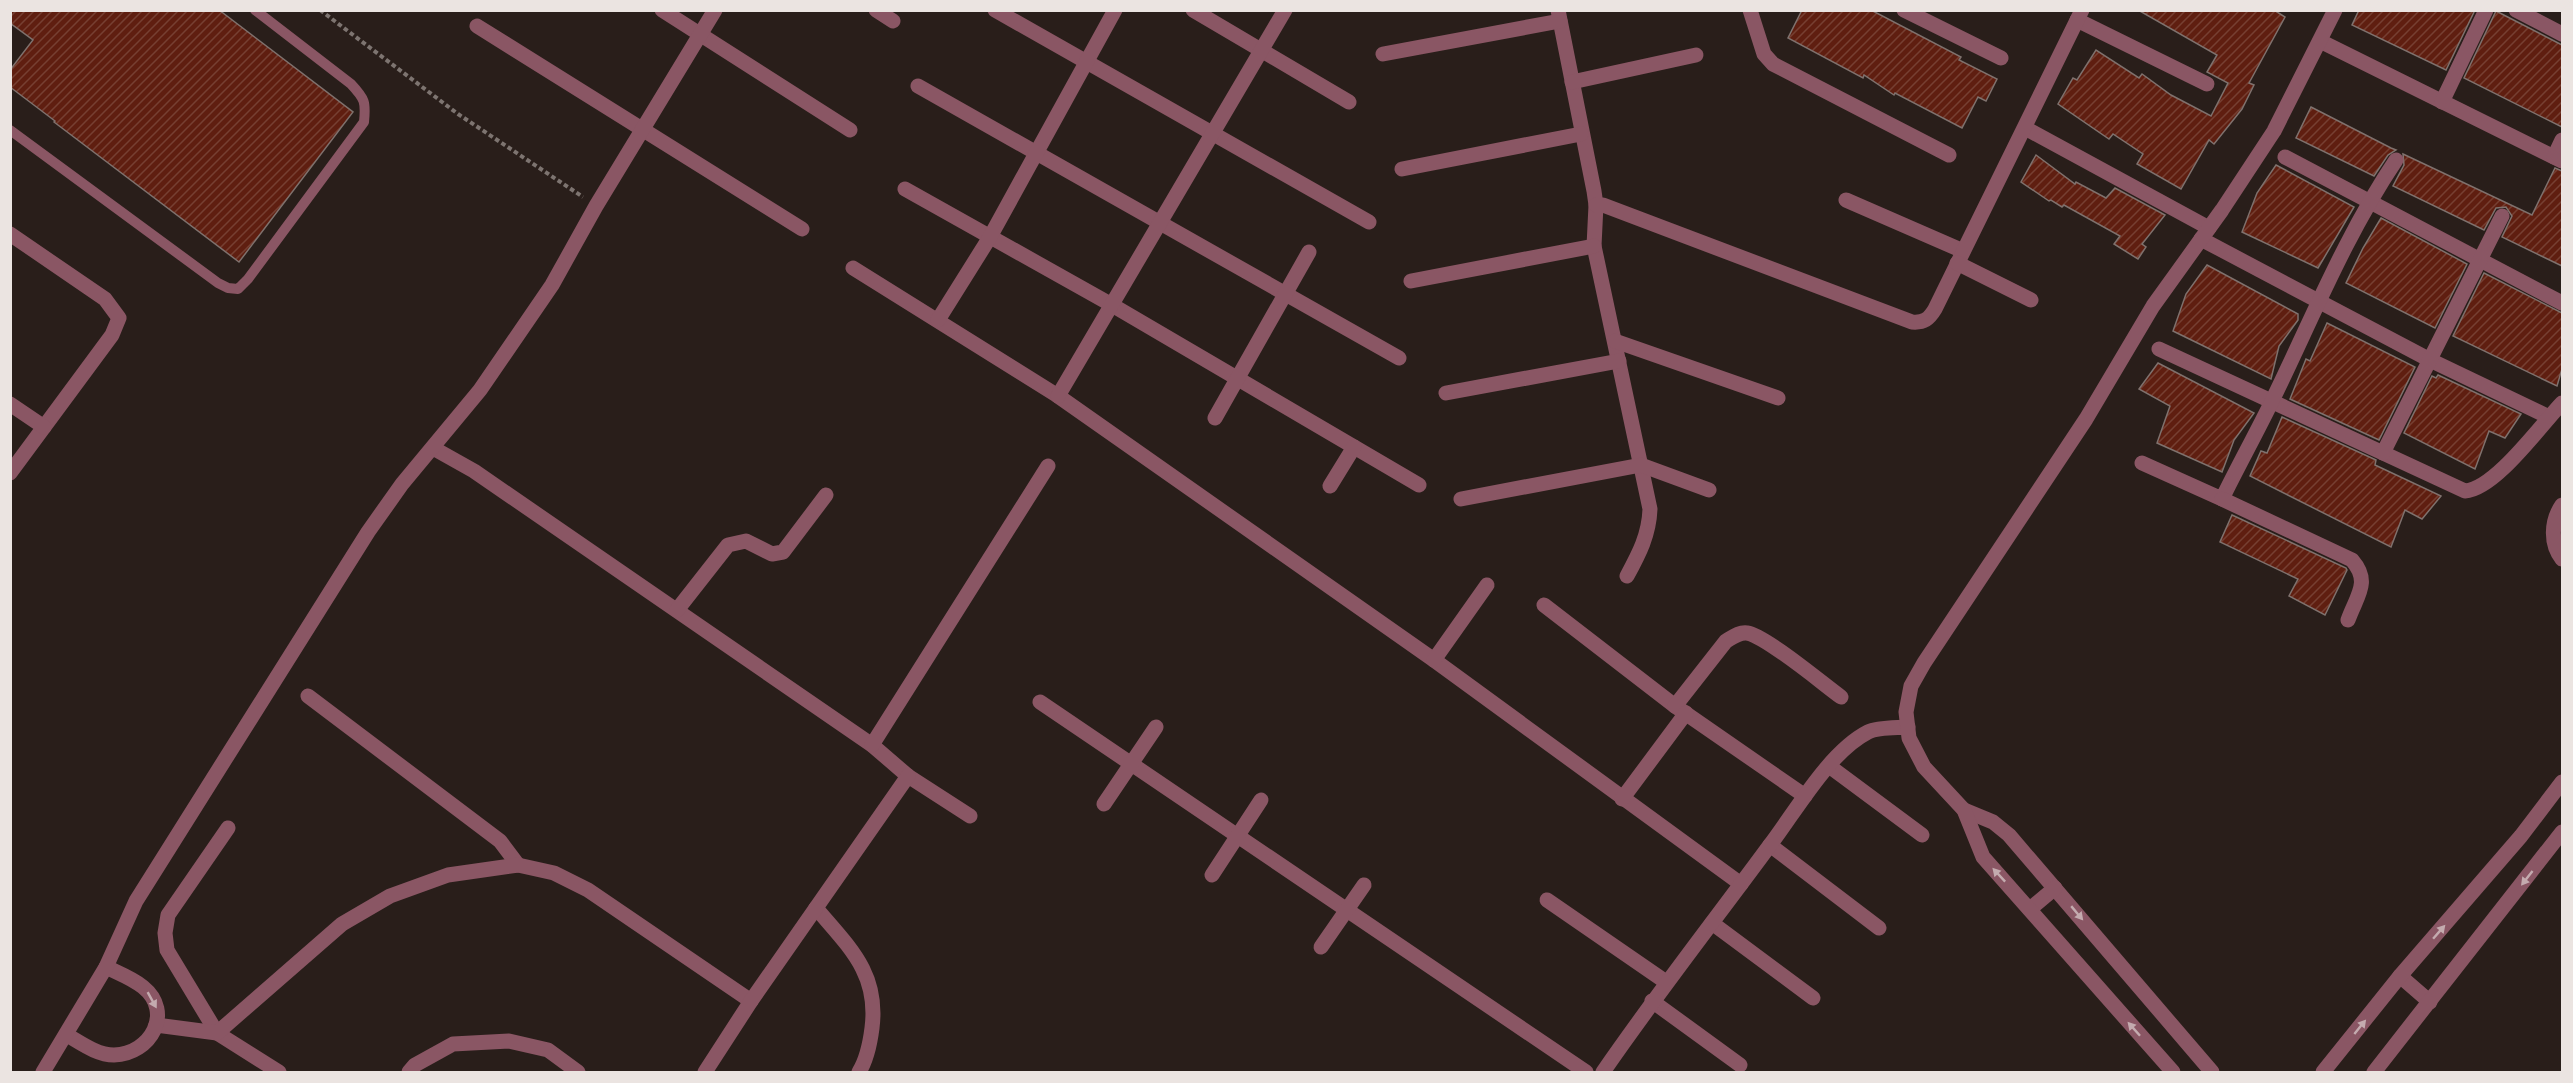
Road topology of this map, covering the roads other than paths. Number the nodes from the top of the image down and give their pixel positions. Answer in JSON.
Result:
{"nodes":[{"id":1,"x":255,"y":10,"type":"edge"},
{"id":2,"x":662,"y":10,"type":"edge"},
{"id":3,"x":715,"y":10,"type":"edge"},
{"id":4,"x":876,"y":10,"type":"edge"},
{"id":5,"x":995,"y":10,"type":"edge"},
{"id":6,"x":1115,"y":10,"type":"edge"},
{"id":7,"x":1193,"y":10,"type":"edge"},
{"id":8,"x":1285,"y":10,"type":"edge"},
{"id":9,"x":1750,"y":10,"type":"edge"},
{"id":10,"x":1904,"y":10,"type":"edge"},
{"id":11,"x":2335,"y":10,"type":"edge"},
{"id":12,"x":2486,"y":10,"type":"edge"},
{"id":13,"x":2516,"y":10,"type":"edge"},
{"id":14,"x":2080,"y":15,"type":"edge"},
{"id":15,"x":1559,"y":16,"type":"edge"},
{"id":16,"x":892,"y":21,"type":"dead end"},
{"id":17,"x":477,"y":26,"type":"dead end"},
{"id":18,"x":699,"y":34,"type":"junction"},
{"id":19,"x":2562,"y":34,"type":"edge"},
{"id":20,"x":2320,"y":41,"type":"junction"},
{"id":21,"x":1262,"y":50,"type":"junction"},
{"id":22,"x":1383,"y":54,"type":"dead end"},
{"id":23,"x":1696,"y":55,"type":"dead end"},
{"id":24,"x":2001,"y":58,"type":"dead end"},
{"id":25,"x":1086,"y":62,"type":"junction"},
{"id":26,"x":1572,"y":82,"type":"junction"},
{"id":27,"x":2207,"y":84,"type":"dead end"},
{"id":28,"x":918,"y":86,"type":"dead end"},
{"id":29,"x":1349,"y":102,"type":"dead end"},
{"id":30,"x":2442,"y":102,"type":"junction"},
{"id":31,"x":2025,"y":128,"type":"junction"},
{"id":32,"x":10,"y":130,"type":"edge"},
{"id":33,"x":644,"y":130,"type":"junction"},
{"id":34,"x":850,"y":130,"type":"dead end"},
{"id":35,"x":1213,"y":133,"type":"junction"},
{"id":36,"x":1581,"y":134,"type":"junction"},
{"id":37,"x":2562,"y":140,"type":"edge"},
{"id":38,"x":1035,"y":152,"type":"junction"},
{"id":39,"x":1949,"y":155,"type":"dead end"},
{"id":40,"x":2285,"y":157,"type":"dead end"},
{"id":41,"x":2558,"y":159,"type":"edge"},
{"id":42,"x":2396,"y":160,"type":"dead end"},
{"id":43,"x":1402,"y":169,"type":"dead end"},
{"id":44,"x":905,"y":189,"type":"dead end"},
{"id":45,"x":1846,"y":200,"type":"dead end"},
{"id":46,"x":2368,"y":202,"type":"junction"},
{"id":47,"x":1596,"y":205,"type":"junction"},
{"id":48,"x":2502,"y":216,"type":"dead end"},
{"id":49,"x":1161,"y":222,"type":"junction"},
{"id":50,"x":1369,"y":222,"type":"dead end"},
{"id":51,"x":802,"y":228,"type":"dead end"},
{"id":52,"x":2205,"y":233,"type":"junction"},
{"id":53,"x":10,"y":234,"type":"edge"},
{"id":54,"x":990,"y":237,"type":"junction"},
{"id":55,"x":1594,"y":246,"type":"junction"},
{"id":56,"x":1309,"y":252,"type":"dead end"},
{"id":57,"x":1960,"y":257,"type":"junction"},
{"id":58,"x":2480,"y":261,"type":"junction"},
{"id":59,"x":853,"y":268,"type":"dead end"},
{"id":60,"x":1412,"y":281,"type":"dead end"},
{"id":61,"x":1285,"y":292,"type":"junction"},
{"id":62,"x":2031,"y":300,"type":"dead end"},
{"id":63,"x":2318,"y":300,"type":"junction"},
{"id":64,"x":2562,"y":303,"type":"edge"},
{"id":65,"x":1112,"y":305,"type":"junction"},
{"id":66,"x":938,"y":321,"type":"junction"},
{"id":67,"x":1615,"y":341,"type":"junction"},
{"id":68,"x":2159,"y":350,"type":"dead end"},
{"id":69,"x":1399,"y":358,"type":"dead end"},
{"id":70,"x":2430,"y":360,"type":"junction"},
{"id":71,"x":1619,"y":361,"type":"junction"},
{"id":72,"x":1237,"y":378,"type":"junction"},
{"id":73,"x":1446,"y":393,"type":"dead end"},
{"id":74,"x":1058,"y":396,"type":"junction"},
{"id":75,"x":1778,"y":398,"type":"dead end"},
{"id":76,"x":2272,"y":400,"type":"junction"},
{"id":77,"x":2562,"y":403,"type":"edge"},
{"id":78,"x":10,"y":404,"type":"edge"},
{"id":79,"x":2549,"y":417,"type":"junction"},
{"id":80,"x":1215,"y":418,"type":"dead end"},
{"id":81,"x":44,"y":427,"type":"junction"},
{"id":82,"x":1354,"y":447,"type":"junction"},
{"id":83,"x":433,"y":448,"type":"junction"},
{"id":84,"x":2383,"y":453,"type":"junction"},
{"id":85,"x":2142,"y":463,"type":"dead end"},
{"id":86,"x":1048,"y":465,"type":"dead end"},
{"id":87,"x":1641,"y":465,"type":"junction"},
{"id":88,"x":10,"y":472,"type":"edge"},
{"id":89,"x":1419,"y":485,"type":"dead end"},
{"id":90,"x":1330,"y":486,"type":"dead end"},
{"id":91,"x":1709,"y":490,"type":"dead end"},
{"id":92,"x":826,"y":495,"type":"dead end"},
{"id":93,"x":1461,"y":499,"type":"dead end"},
{"id":94,"x":2222,"y":499,"type":"junction"},
{"id":95,"x":2562,"y":505,"type":"edge"},
{"id":96,"x":2558,"y":524,"type":"edge"},
{"id":97,"x":2562,"y":559,"type":"edge"},
{"id":98,"x":1627,"y":576,"type":"dead end"},
{"id":99,"x":1487,"y":585,"type":"dead end"},
{"id":100,"x":1544,"y":605,"type":"dead end"},
{"id":101,"x":677,"y":610,"type":"junction"},
{"id":102,"x":2348,"y":620,"type":"dead end"},
{"id":103,"x":1434,"y":660,"type":"junction"},
{"id":104,"x":308,"y":696,"type":"dead end"},
{"id":105,"x":1841,"y":697,"type":"dead end"},
{"id":106,"x":1040,"y":702,"type":"dead end"},
{"id":107,"x":1680,"y":709,"type":"junction"},
{"id":108,"x":1156,"y":727,"type":"dead end"},
{"id":109,"x":1908,"y":727,"type":"junction"},
{"id":110,"x":872,"y":745,"type":"junction"},
{"id":111,"x":1130,"y":764,"type":"junction"},
{"id":112,"x":1829,"y":766,"type":"junction"},
{"id":113,"x":908,"y":776,"type":"junction"},
{"id":114,"x":2562,"y":782,"type":"edge"},
{"id":115,"x":1805,"y":796,"type":"junction"},
{"id":116,"x":1622,"y":799,"type":"junction"},
{"id":117,"x":1261,"y":800,"type":"dead end"},
{"id":118,"x":1104,"y":804,"type":"dead end"},
{"id":119,"x":1964,"y":810,"type":"junction"},
{"id":120,"x":970,"y":816,"type":"dead end"},
{"id":121,"x":228,"y":828,"type":"dead end"},
{"id":122,"x":2562,"y":832,"type":"edge"},
{"id":123,"x":1922,"y":835,"type":"dead end"},
{"id":124,"x":1238,"y":836,"type":"junction"},
{"id":125,"x":1770,"y":845,"type":"junction"},
{"id":126,"x":518,"y":865,"type":"junction"},
{"id":127,"x":1212,"y":875,"type":"dead end"},
{"id":128,"x":1741,"y":884,"type":"junction"},
{"id":129,"x":1365,"y":885,"type":"dead end"},
{"id":130,"x":2055,"y":888,"type":"junction"},
{"id":131,"x":1547,"y":900,"type":"dead end"},
{"id":132,"x":816,"y":908,"type":"junction"},
{"id":133,"x":2030,"y":909,"type":"junction"},
{"id":134,"x":1347,"y":911,"type":"junction"},
{"id":135,"x":1712,"y":923,"type":"junction"},
{"id":136,"x":1879,"y":928,"type":"dead end"},
{"id":137,"x":1322,"y":947,"type":"dead end"},
{"id":138,"x":105,"y":967,"type":"junction"},
{"id":139,"x":2400,"y":976,"type":"junction"},
{"id":140,"x":1666,"y":982,"type":"junction"},
{"id":141,"x":1813,"y":998,"type":"dead end"},
{"id":142,"x":751,"y":1001,"type":"junction"},
{"id":143,"x":1652,"y":1001,"type":"junction"},
{"id":144,"x":2430,"y":1002,"type":"junction"},
{"id":145,"x":156,"y":1025,"type":"junction"},
{"id":146,"x":217,"y":1033,"type":"junction"},
{"id":147,"x":67,"y":1035,"type":"junction"},
{"id":148,"x":1740,"y":1065,"type":"dead end"},
{"id":149,"x":43,"y":1072,"type":"edge"},
{"id":150,"x":279,"y":1072,"type":"edge"},
{"id":151,"x":409,"y":1072,"type":"edge"},
{"id":152,"x":578,"y":1072,"type":"edge"},
{"id":153,"x":705,"y":1072,"type":"edge"},
{"id":154,"x":859,"y":1072,"type":"edge"},
{"id":155,"x":1586,"y":1072,"type":"edge"},
{"id":156,"x":1603,"y":1072,"type":"edge"},
{"id":157,"x":2173,"y":1072,"type":"edge"},
{"id":158,"x":2212,"y":1072,"type":"edge"},
{"id":159,"x":2323,"y":1072,"type":"edge"},
{"id":160,"x":2374,"y":1072,"type":"edge"}],
"edges":[{"from":1,"to":32,"type":"lane"},
{"from":2,"to":18,"type":"street"},
{"from":3,"to":18,"type":"street"},
{"from":4,"to":16,"type":"street"},
{"from":5,"to":25,"type":"street"},
{"from":6,"to":25,"type":"street"},
{"from":7,"to":21,"type":"street"},
{"from":8,"to":21,"type":"street"},
{"from":9,"to":39,"type":"street"},
{"from":10,"to":24,"type":"street"},
{"from":11,"to":20,"type":"street"},
{"from":12,"to":30,"type":"street"},
{"from":13,"to":19,"type":"street"},
{"from":14,"to":27,"type":"street"},
{"from":14,"to":31,"type":"street"},
{"from":15,"to":22,"type":"street"},
{"from":15,"to":26,"type":"street"},
{"from":17,"to":33,"type":"street"},
{"from":18,"to":33,"type":"street"},
{"from":18,"to":34,"type":"street"},
{"from":20,"to":30,"type":"street"},
{"from":20,"to":52,"type":"street"},
{"from":21,"to":29,"type":"street"},
{"from":21,"to":35,"type":"street"},
{"from":23,"to":26,"type":"street"},
{"from":25,"to":35,"type":"street"},
{"from":25,"to":38,"type":"street"},
{"from":26,"to":36,"type":"street"},
{"from":28,"to":38,"type":"street"},
{"from":30,"to":41,"type":"street"},
{"from":31,"to":52,"type":"street"},
{"from":31,"to":57,"type":"street"},
{"from":33,"to":51,"type":"street"},
{"from":33,"to":83,"type":"street"},
{"from":35,"to":49,"type":"street"},
{"from":35,"to":50,"type":"street"},
{"from":36,"to":43,"type":"street"},
{"from":36,"to":47,"type":"street"},
{"from":37,"to":41,"type":"street"},
{"from":38,"to":49,"type":"street"},
{"from":38,"to":54,"type":"street"},
{"from":40,"to":46,"type":"street"},
{"from":42,"to":46,"type":"street"},
{"from":44,"to":54,"type":"street"},
{"from":45,"to":57,"type":"street"},
{"from":46,"to":58,"type":"street"},
{"from":46,"to":63,"type":"street"},
{"from":47,"to":55,"type":"street"},
{"from":47,"to":57,"type":"street"},
{"from":48,"to":58,"type":"street"},
{"from":49,"to":61,"type":"street"},
{"from":49,"to":65,"type":"street"},
{"from":52,"to":63,"type":"street"},
{"from":52,"to":109,"type":"street"},
{"from":53,"to":81,"type":"street"},
{"from":54,"to":65,"type":"street"},
{"from":54,"to":66,"type":"street"},
{"from":55,"to":60,"type":"street"},
{"from":55,"to":67,"type":"street"},
{"from":56,"to":61,"type":"street"},
{"from":57,"to":62,"type":"street"},
{"from":58,"to":64,"type":"street"},
{"from":58,"to":70,"type":"street"},
{"from":59,"to":66,"type":"street"},
{"from":61,"to":69,"type":"street"},
{"from":61,"to":72,"type":"street"},
{"from":63,"to":70,"type":"street"},
{"from":63,"to":76,"type":"street"},
{"from":65,"to":72,"type":"street"},
{"from":65,"to":74,"type":"street"},
{"from":66,"to":74,"type":"street"},
{"from":67,"to":71,"type":"street"},
{"from":67,"to":75,"type":"street"},
{"from":68,"to":76,"type":"street"},
{"from":70,"to":79,"type":"street"},
{"from":70,"to":84,"type":"street"},
{"from":71,"to":73,"type":"street"},
{"from":71,"to":87,"type":"street"},
{"from":72,"to":80,"type":"street"},
{"from":72,"to":82,"type":"street"},
{"from":74,"to":103,"type":"street"},
{"from":76,"to":84,"type":"street"},
{"from":76,"to":94,"type":"street"},
{"from":77,"to":79,"type":"street"},
{"from":78,"to":81,"type":"street"},
{"from":79,"to":84,"type":"street"},
{"from":81,"to":88,"type":"street"},
{"from":82,"to":89,"type":"street"},
{"from":82,"to":90,"type":"street"},
{"from":83,"to":101,"type":"street"},
{"from":83,"to":138,"type":"street"},
{"from":85,"to":94,"type":"street"},
{"from":86,"to":110,"type":"street"},
{"from":87,"to":91,"type":"street"},
{"from":87,"to":93,"type":"street"},
{"from":87,"to":98,"type":"street"},
{"from":92,"to":101,"type":"street"},
{"from":94,"to":102,"type":"street"},
{"from":95,"to":96,"type":"street"},
{"from":96,"to":97,"type":"street"},
{"from":99,"to":103,"type":"street"},
{"from":100,"to":107,"type":"street"},
{"from":101,"to":110,"type":"street"},
{"from":103,"to":116,"type":"street"},
{"from":104,"to":126,"type":"street"},
{"from":105,"to":107,"type":"street"},
{"from":106,"to":111,"type":"street"},
{"from":107,"to":115,"type":"street"},
{"from":107,"to":116,"type":"street"},
{"from":108,"to":111,"type":"street"},
{"from":109,"to":112,"type":"street"},
{"from":109,"to":119,"type":"street"},
{"from":110,"to":113,"type":"street"},
{"from":111,"to":118,"type":"street"},
{"from":111,"to":124,"type":"street"},
{"from":112,"to":115,"type":"street"},
{"from":112,"to":123,"type":"street"},
{"from":113,"to":120,"type":"street"},
{"from":113,"to":132,"type":"street"},
{"from":139,"to":114,"type":"street","one_way":true},
{"from":115,"to":125,"type":"street"},
{"from":116,"to":128,"type":"street"},
{"from":117,"to":124,"type":"street"},
{"from":119,"to":130,"type":"street"},
{"from":133,"to":119,"type":"street","one_way":true},
{"from":121,"to":146,"type":"street"},
{"from":122,"to":144,"type":"street","one_way":true},
{"from":124,"to":127,"type":"street"},
{"from":124,"to":134,"type":"street"},
{"from":125,"to":128,"type":"street"},
{"from":125,"to":136,"type":"street"},
{"from":126,"to":142,"type":"street"},
{"from":126,"to":146,"type":"street"},
{"from":128,"to":135,"type":"street"},
{"from":129,"to":134,"type":"street"},
{"from":130,"to":133,"type":"street"},
{"from":130,"to":158,"type":"street","one_way":true},
{"from":131,"to":140,"type":"street"},
{"from":132,"to":142,"type":"street"},
{"from":132,"to":154,"type":"street"},
{"from":157,"to":133,"type":"street","one_way":true},
{"from":134,"to":137,"type":"street"},
{"from":134,"to":155,"type":"street"},
{"from":135,"to":140,"type":"street"},
{"from":135,"to":141,"type":"street"},
{"from":138,"to":145,"type":"street","one_way":true},
{"from":138,"to":147,"type":"street"},
{"from":139,"to":144,"type":"street"},
{"from":159,"to":139,"type":"street","one_way":true},
{"from":140,"to":143,"type":"street"},
{"from":142,"to":153,"type":"street"},
{"from":143,"to":148,"type":"street"},
{"from":143,"to":156,"type":"street"},
{"from":144,"to":160,"type":"street"},
{"from":145,"to":146,"type":"street"},
{"from":145,"to":147,"type":"street"},
{"from":146,"to":150,"type":"street"},
{"from":147,"to":149,"type":"street"},
{"from":151,"to":152,"type":"street"}]}
